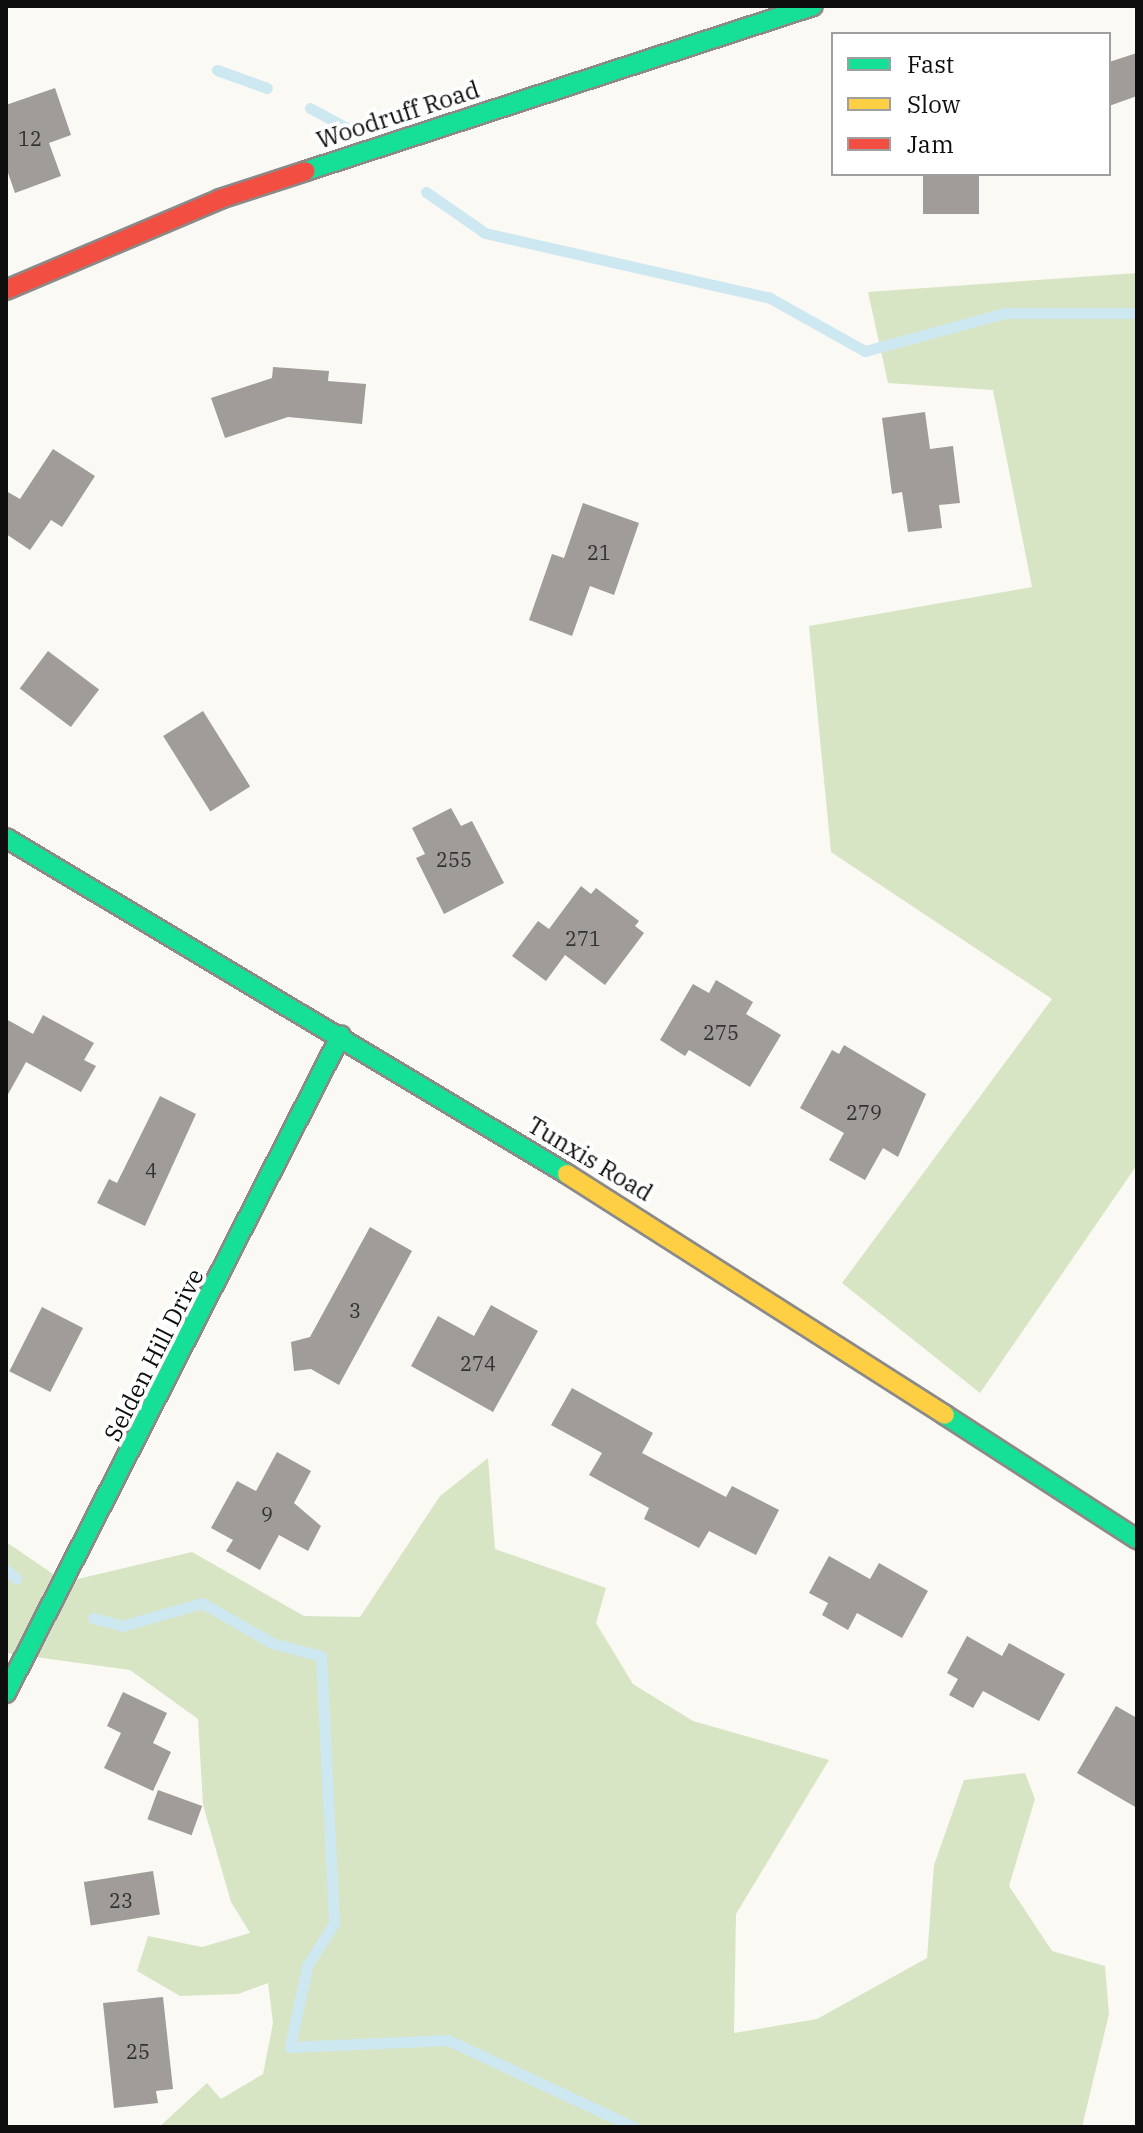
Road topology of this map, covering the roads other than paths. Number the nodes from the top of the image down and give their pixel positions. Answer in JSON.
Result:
{"nodes":[{"id":1,"x":813,"y":6,"type":"edge"},
{"id":2,"x":6,"y":290,"type":"edge"},
{"id":3,"x":6,"y":838,"type":"edge"},
{"id":4,"x":341,"y":1035,"type":"junction"},
{"id":5,"x":1137,"y":1539,"type":"edge"},
{"id":6,"x":6,"y":1693,"type":"edge"}],
"edges":[{"from":1,"to":2,"type":"street","name":"Woodruff Road"},
{"from":3,"to":4,"type":"street","name":"Tunxis Road"},
{"from":4,"to":5,"type":"street","name":"Tunxis Road"},
{"from":4,"to":6,"type":"street","name":"Selden Hill Drive"}]}
